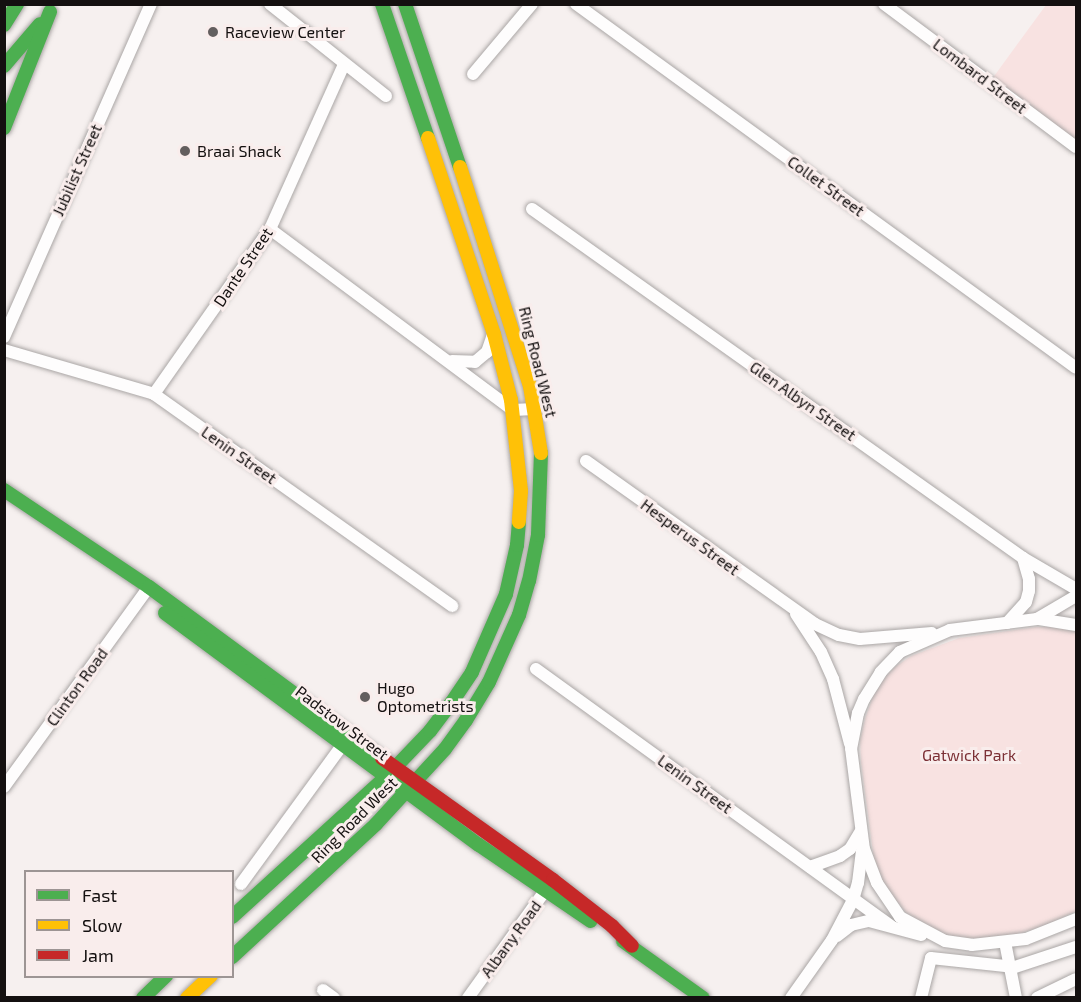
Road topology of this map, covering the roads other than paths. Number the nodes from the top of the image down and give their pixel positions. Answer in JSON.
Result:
{"nodes":[{"id":1,"x":17,"y":4,"type":"edge"},
{"id":2,"x":151,"y":4,"type":"edge"},
{"id":3,"x":270,"y":4,"type":"edge"},
{"id":4,"x":382,"y":4,"type":"edge"},
{"id":5,"x":405,"y":4,"type":"edge"},
{"id":6,"x":532,"y":4,"type":"edge"},
{"id":7,"x":576,"y":4,"type":"edge"},
{"id":8,"x":884,"y":4,"type":"edge"},
{"id":9,"x":51,"y":8,"type":"edge"},
{"id":10,"x":4,"y":25,"type":"edge"},
{"id":11,"x":344,"y":64,"type":"junction"},
{"id":12,"x":4,"y":66,"type":"edge"},
{"id":13,"x":473,"y":74,"type":"dead end"},
{"id":14,"x":386,"y":96,"type":"dead end"},
{"id":15,"x":4,"y":128,"type":"edge"},
{"id":16,"x":1077,"y":147,"type":"edge"},
{"id":17,"x":532,"y":208,"type":"dead end"},
{"id":18,"x":270,"y":229,"type":"junction"},
{"id":19,"x":494,"y":334,"type":"junction"},
{"id":20,"x":4,"y":337,"type":"edge"},
{"id":21,"x":4,"y":350,"type":"edge"},
{"id":22,"x":451,"y":361,"type":"junction"},
{"id":23,"x":1077,"y":368,"type":"edge"},
{"id":24,"x":154,"y":394,"type":"junction"},
{"id":25,"x":534,"y":409,"type":"junction"},
{"id":26,"x":513,"y":410,"type":"junction"},
{"id":27,"x":586,"y":461,"type":"dead end"},
{"id":28,"x":4,"y":490,"type":"edge"},
{"id":29,"x":1023,"y":558,"type":"junction"},
{"id":30,"x":1077,"y":589,"type":"edge"},
{"id":31,"x":146,"y":592,"type":"junction"},
{"id":32,"x":1077,"y":596,"type":"edge"},
{"id":33,"x":452,"y":606,"type":"dead end"},
{"id":34,"x":795,"y":612,"type":"junction"},
{"id":35,"x":1037,"y":619,"type":"junction"},
{"id":36,"x":1007,"y":623,"type":"junction"},
{"id":37,"x":1077,"y":625,"type":"edge"},
{"id":38,"x":950,"y":630,"type":"junction"},
{"id":39,"x":536,"y":669,"type":"dead end"},
{"id":40,"x":342,"y":744,"type":"junction"},
{"id":41,"x":851,"y":748,"type":"junction"},
{"id":42,"x":390,"y":773,"type":"junction"},
{"id":43,"x":4,"y":787,"type":"edge"},
{"id":44,"x":411,"y":787,"type":"junction"},
{"id":45,"x":862,"y":835,"type":"junction"},
{"id":46,"x":810,"y":867,"type":"junction"},
{"id":47,"x":553,"y":880,"type":"junction"},
{"id":48,"x":241,"y":884,"type":"dead end"},
{"id":49,"x":545,"y":892,"type":"junction"},
{"id":50,"x":853,"y":900,"type":"junction"},
{"id":51,"x":234,"y":915,"type":"edge"},
{"id":52,"x":1077,"y":919,"type":"edge"},
{"id":53,"x":891,"y":926,"type":"junction"},
{"id":54,"x":832,"y":940,"type":"junction"},
{"id":55,"x":945,"y":941,"type":"junction"},
{"id":56,"x":1005,"y":942,"type":"junction"},
{"id":57,"x":632,"y":946,"type":"junction"},
{"id":58,"x":1077,"y":947,"type":"edge"},
{"id":59,"x":234,"y":955,"type":"edge"},
{"id":60,"x":1010,"y":967,"type":"junction"},
{"id":61,"x":164,"y":978,"type":"edge"},
{"id":62,"x":209,"y":978,"type":"edge"},
{"id":63,"x":1077,"y":979,"type":"edge"},
{"id":64,"x":143,"y":998,"type":"edge"},
{"id":65,"x":187,"y":998,"type":"edge"},
{"id":66,"x":468,"y":998,"type":"edge"},
{"id":67,"x":703,"y":998,"type":"edge"},
{"id":68,"x":790,"y":998,"type":"edge"},
{"id":69,"x":921,"y":998,"type":"edge"},
{"id":70,"x":1016,"y":998,"type":"edge"},
{"id":71,"x":1037,"y":998,"type":"edge"}],
"edges":[{"from":1,"to":10,"type":"main road"},
{"from":2,"to":20,"type":"street","name":"Jubilist Street"},
{"from":3,"to":11,"type":"street"},
{"from":4,"to":19,"type":"main road","name":"Ring Road West"},
{"from":5,"to":25,"type":"main road","name":"Ring Road West"},
{"from":6,"to":13,"type":"street"},
{"from":7,"to":23,"type":"street","name":"Collet Street"},
{"from":8,"to":16,"type":"street","name":"Lombard Street"},
{"from":9,"to":12,"type":"main road"},
{"from":9,"to":15,"type":"main road"},
{"from":11,"to":14,"type":"street"},
{"from":11,"to":18,"type":"street","name":"Dante Street"},
{"from":17,"to":29,"type":"street","name":"Glen Albyn Street"},
{"from":18,"to":22,"type":"street"},
{"from":18,"to":24,"type":"street","name":"Dante Street"},
{"from":19,"to":22,"type":"street"},
{"from":19,"to":26,"type":"main road","name":"Ring Road West"},
{"from":21,"to":24,"type":"street","name":"Lenin Street"},
{"from":22,"to":26,"type":"street"},
{"from":24,"to":33,"type":"street","name":"Lenin Street"},
{"from":25,"to":26,"type":"street"},
{"from":25,"to":44,"type":"main road","name":"Ring Road West"},
{"from":26,"to":42,"type":"main road","name":"Ring Road West"},
{"from":27,"to":34,"type":"street","name":"Hesperus Street"},
{"from":28,"to":31,"type":"main road","name":"Padstow Street"},
{"from":29,"to":30,"type":"street","name":"Glen Albyn Street"},
{"from":29,"to":36,"type":"street"},
{"from":31,"to":40,"type":"main road","name":"Padstow Street"},
{"from":31,"to":42,"type":"main road","name":"Padstow Street"},
{"from":31,"to":43,"type":"street","name":"Clinton Road"},
{"from":32,"to":35,"type":"street"},
{"from":34,"to":38,"type":"street","name":"Hesperus Street"},
{"from":34,"to":41,"type":"street","name":"Hesperus Street"},
{"from":35,"to":36,"type":"street","name":"Hesperus Street"},
{"from":35,"to":37,"type":"street"},
{"from":36,"to":38,"type":"street","name":"Hesperus Street"},
{"from":38,"to":41,"type":"street"},
{"from":39,"to":46,"type":"street","name":"Lenin Street"},
{"from":40,"to":42,"type":"main road","name":"Padstow Street"},
{"from":40,"to":48,"type":"street"},
{"from":41,"to":45,"type":"street"},
{"from":42,"to":44,"type":"main road","name":"Padstow Street"},
{"from":42,"to":51,"type":"main road","name":"Ring Road West"},
{"from":44,"to":47,"type":"main road","name":"Padstow Street"},
{"from":44,"to":49,"type":"main road","name":"Padstow Street"},
{"from":44,"to":59,"type":"main road","name":"Ring Road West"},
{"from":45,"to":46,"type":"street"},
{"from":45,"to":50,"type":"street"},
{"from":45,"to":55,"type":"street"},
{"from":46,"to":50,"type":"street","name":"Lenin Street"},
{"from":47,"to":49,"type":"street","name":"Albany Road"},
{"from":47,"to":57,"type":"main road","name":"Padstow Street"},
{"from":49,"to":57,"type":"main road","name":"Padstow Street"},
{"from":49,"to":66,"type":"street","name":"Albany Road"},
{"from":50,"to":53,"type":"street","name":"Lenin Street"},
{"from":50,"to":54,"type":"street"},
{"from":52,"to":56,"type":"street"},
{"from":53,"to":54,"type":"street"},
{"from":53,"to":55,"type":"street"},
{"from":54,"to":68,"type":"street"},
{"from":55,"to":56,"type":"street"},
{"from":56,"to":60,"type":"street"},
{"from":57,"to":67,"type":"main road","name":"Padstow Street"},
{"from":58,"to":60,"type":"street"},
{"from":60,"to":69,"type":"street"},
{"from":60,"to":70,"type":"street"},
{"from":61,"to":64,"type":"main road"},
{"from":62,"to":65,"type":"main road"},
{"from":63,"to":71,"type":"street"}]}
